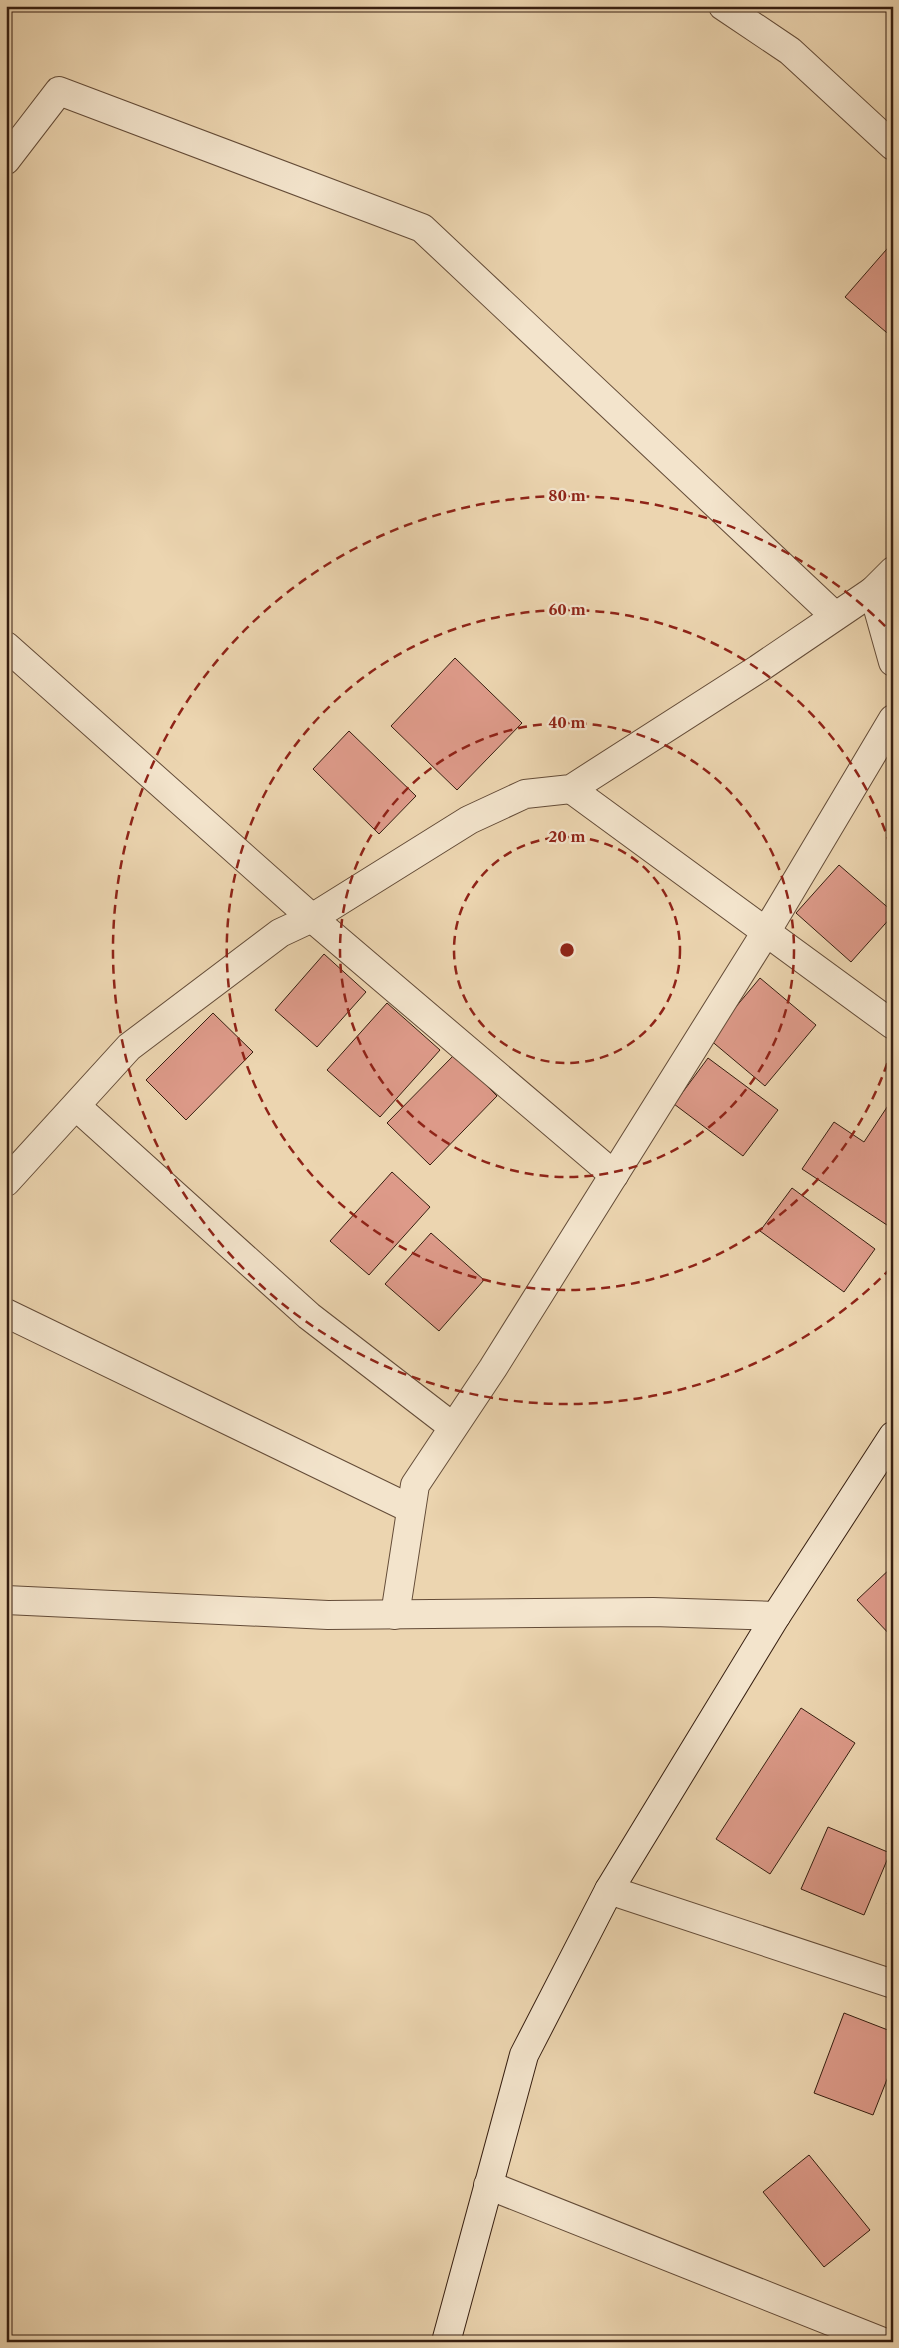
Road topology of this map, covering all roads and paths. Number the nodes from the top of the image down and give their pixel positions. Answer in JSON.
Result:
{"nodes":[{"id":1,"x":723,"y":6,"type":"edge"},
{"id":2,"x":893,"y":146,"type":"edge"},
{"id":3,"x":6,"y":160,"type":"edge"},
{"id":4,"x":893,"y":571,"type":"edge"},
{"id":5,"x":873,"y":591,"type":"junction"},
{"id":6,"x":835,"y":616,"type":"junction"},
{"id":7,"x":6,"y":646,"type":"edge"},
{"id":8,"x":893,"y":662,"type":"edge"},
{"id":9,"x":893,"y":719,"type":"edge"},
{"id":10,"x":571,"y":789,"type":"junction"},
{"id":11,"x":312,"y":918,"type":"junction"},
{"id":12,"x":766,"y":932,"type":"junction"},
{"id":13,"x":893,"y":1024,"type":"edge"},
{"id":14,"x":77,"y":1107,"type":"junction"},
{"id":15,"x":614,"y":1175,"type":"junction"},
{"id":16,"x":6,"y":1182,"type":"edge"},
{"id":17,"x":6,"y":1313,"type":"edge"},
{"id":18,"x":453,"y":1427,"type":"junction"},
{"id":19,"x":893,"y":1436,"type":"edge"},
{"id":20,"x":411,"y":1509,"type":"junction"},
{"id":21,"x":6,"y":1600,"type":"edge"},
{"id":22,"x":395,"y":1615,"type":"junction"},
{"id":23,"x":776,"y":1616,"type":"junction"},
{"id":24,"x":609,"y":1890,"type":"junction"},
{"id":25,"x":893,"y":1984,"type":"edge"},
{"id":26,"x":488,"y":2185,"type":"junction"},
{"id":27,"x":835,"y":2333,"type":"edge"},
{"id":28,"x":446,"y":2342,"type":"edge"},
{"id":29,"x":883,"y":2342,"type":"edge"}],
"edges":[{"from":1,"to":2,"type":"street"},
{"from":3,"to":6,"type":"street"},
{"from":4,"to":5,"type":"street"},
{"from":5,"to":6,"type":"street"},
{"from":5,"to":8,"type":"street"},
{"from":6,"to":10,"type":"street"},
{"from":7,"to":11,"type":"street"},
{"from":9,"to":12,"type":"street"},
{"from":10,"to":11,"type":"street"},
{"from":10,"to":12,"type":"street"},
{"from":11,"to":14,"type":"street"},
{"from":11,"to":15,"type":"street"},
{"from":12,"to":13,"type":"street"},
{"from":12,"to":15,"type":"street"},
{"from":14,"to":16,"type":"street"},
{"from":14,"to":18,"type":"street"},
{"from":15,"to":18,"type":"street"},
{"from":17,"to":20,"type":"street"},
{"from":18,"to":20,"type":"street"},
{"from":19,"to":23,"type":"street"},
{"from":20,"to":22,"type":"street"},
{"from":21,"to":22,"type":"street"},
{"from":22,"to":23,"type":"street"},
{"from":23,"to":24,"type":"street"},
{"from":24,"to":25,"type":"street"},
{"from":24,"to":26,"type":"street"},
{"from":26,"to":27,"type":"street"},
{"from":26,"to":28,"type":"street"},
{"from":27,"to":29,"type":"street"}]}
